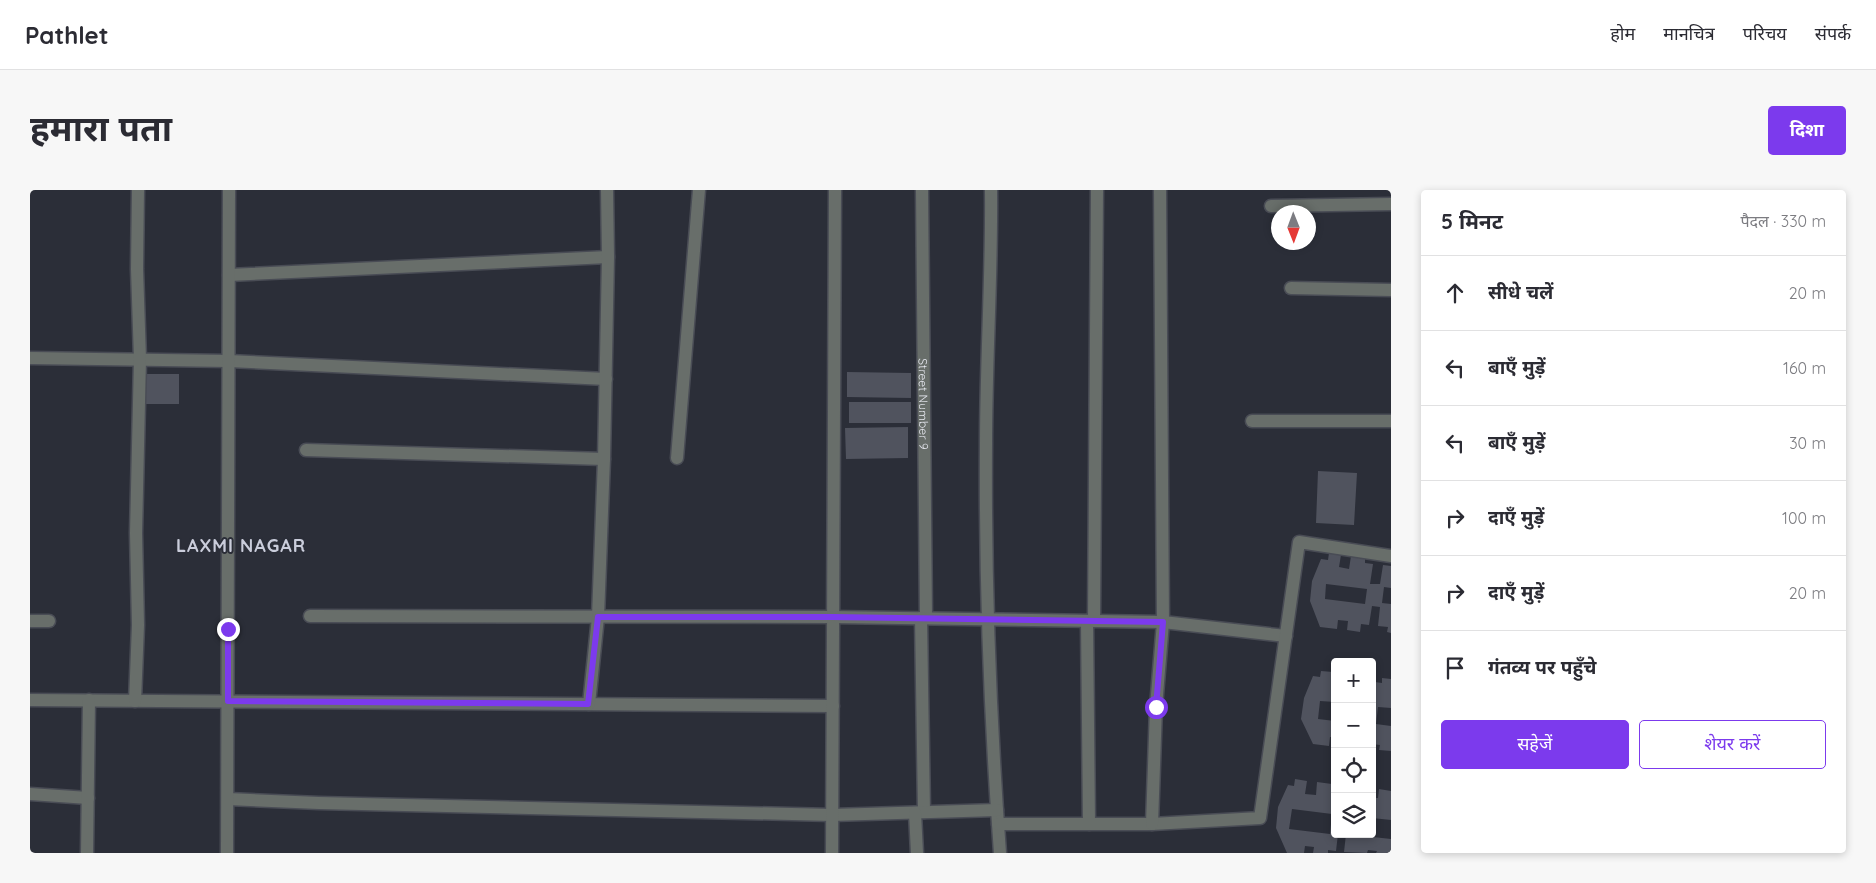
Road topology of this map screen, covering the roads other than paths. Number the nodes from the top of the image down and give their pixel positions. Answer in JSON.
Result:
{"nodes":[{"id":1,"x":138,"y":190,"type":"edge"},
{"id":2,"x":230,"y":190,"type":"edge"},
{"id":3,"x":607,"y":190,"type":"edge"},
{"id":4,"x":700,"y":190,"type":"edge"},
{"id":5,"x":835,"y":190,"type":"edge"},
{"id":6,"x":922,"y":190,"type":"edge"},
{"id":7,"x":991,"y":190,"type":"edge"},
{"id":8,"x":1097,"y":190,"type":"edge"},
{"id":9,"x":1160,"y":190,"type":"edge"},
{"id":10,"x":1391,"y":204,"type":"edge"},
{"id":11,"x":1316,"y":205,"type":"edge"},
{"id":12,"x":608,"y":257,"type":"junction"},
{"id":13,"x":229,"y":275,"type":"junction"},
{"id":14,"x":1291,"y":288,"type":"dead end"},
{"id":15,"x":1391,"y":290,"type":"edge"},
{"id":16,"x":30,"y":358,"type":"edge"},
{"id":17,"x":140,"y":360,"type":"junction"},
{"id":18,"x":229,"y":361,"type":"junction"},
{"id":19,"x":606,"y":379,"type":"junction"},
{"id":20,"x":1252,"y":420,"type":"dead end"},
{"id":21,"x":1391,"y":421,"type":"edge"},
{"id":22,"x":306,"y":450,"type":"dead end"},
{"id":23,"x":604,"y":458,"type":"junction"},
{"id":24,"x":677,"y":458,"type":"dead end"},
{"id":25,"x":1391,"y":556,"type":"edge"},
{"id":26,"x":310,"y":616,"type":"dead end"},
{"id":27,"x":598,"y":617,"type":"junction"},
{"id":28,"x":833,"y":617,"type":"junction"},
{"id":29,"x":923,"y":618,"type":"junction"},
{"id":30,"x":988,"y":619,"type":"junction"},
{"id":31,"x":30,"y":621,"type":"edge"},
{"id":32,"x":49,"y":621,"type":"dead end"},
{"id":33,"x":1090,"y":621,"type":"junction"},
{"id":34,"x":1163,"y":622,"type":"junction"},
{"id":35,"x":1286,"y":636,"type":"junction"},
{"id":36,"x":30,"y":700,"type":"edge"},
{"id":37,"x":89,"y":700,"type":"junction"},
{"id":38,"x":136,"y":701,"type":"junction"},
{"id":39,"x":228,"y":701,"type":"junction"},
{"id":40,"x":588,"y":704,"type":"junction"},
{"id":41,"x":833,"y":706,"type":"junction"},
{"id":42,"x":30,"y":794,"type":"edge"},
{"id":43,"x":88,"y":798,"type":"junction"},
{"id":44,"x":228,"y":799,"type":"junction"},
{"id":45,"x":997,"y":810,"type":"junction"},
{"id":46,"x":919,"y":812,"type":"junction"},
{"id":47,"x":832,"y":815,"type":"junction"},
{"id":48,"x":998,"y":824,"type":"junction"},
{"id":49,"x":1089,"y":824,"type":"junction"},
{"id":50,"x":1152,"y":824,"type":"junction"},
{"id":51,"x":86,"y":853,"type":"edge"},
{"id":52,"x":228,"y":853,"type":"edge"},
{"id":53,"x":832,"y":853,"type":"edge"},
{"id":54,"x":917,"y":853,"type":"edge"},
{"id":55,"x":1000,"y":853,"type":"edge"}],
"edges":[{"from":1,"to":17,"type":"street"},
{"from":2,"to":13,"type":"street"},
{"from":3,"to":12,"type":"street"},
{"from":4,"to":24,"type":"street"},
{"from":5,"to":28,"type":"street"},
{"from":6,"to":29,"type":"street","name":"Street Number 9"},
{"from":7,"to":30,"type":"street"},
{"from":8,"to":33,"type":"street"},
{"from":9,"to":34,"type":"street"},
{"from":10,"to":11,"type":"street"},
{"from":12,"to":13,"type":"street"},
{"from":12,"to":19,"type":"street"},
{"from":13,"to":18,"type":"street"},
{"from":14,"to":15,"type":"street"},
{"from":16,"to":17,"type":"street"},
{"from":17,"to":18,"type":"street"},
{"from":17,"to":38,"type":"street"},
{"from":18,"to":19,"type":"street"},
{"from":18,"to":39,"type":"street"},
{"from":19,"to":23,"type":"street"},
{"from":20,"to":21,"type":"street"},
{"from":22,"to":23,"type":"street"},
{"from":23,"to":27,"type":"street"},
{"from":25,"to":35,"type":"street"},
{"from":26,"to":27,"type":"street"},
{"from":27,"to":28,"type":"street"},
{"from":27,"to":40,"type":"street"},
{"from":28,"to":29,"type":"street"},
{"from":28,"to":41,"type":"street"},
{"from":29,"to":30,"type":"street"},
{"from":29,"to":46,"type":"street","name":"Street Number 9"},
{"from":30,"to":33,"type":"street"},
{"from":30,"to":45,"type":"street"},
{"from":31,"to":32,"type":"street"},
{"from":33,"to":34,"type":"street"},
{"from":33,"to":49,"type":"street"},
{"from":34,"to":35,"type":"street"},
{"from":34,"to":50,"type":"street"},
{"from":35,"to":50,"type":"street"},
{"from":36,"to":37,"type":"street"},
{"from":37,"to":38,"type":"street"},
{"from":37,"to":43,"type":"street"},
{"from":38,"to":39,"type":"street"},
{"from":39,"to":40,"type":"street"},
{"from":39,"to":44,"type":"street"},
{"from":40,"to":41,"type":"street"},
{"from":41,"to":47,"type":"street"},
{"from":42,"to":43,"type":"street"},
{"from":43,"to":51,"type":"street"},
{"from":44,"to":47,"type":"street"},
{"from":44,"to":52,"type":"street"},
{"from":45,"to":46,"type":"street"},
{"from":45,"to":48,"type":"street"},
{"from":46,"to":47,"type":"street"},
{"from":46,"to":54,"type":"street","name":"Street Number 9"},
{"from":47,"to":53,"type":"street"},
{"from":48,"to":49,"type":"street"},
{"from":48,"to":55,"type":"street"},
{"from":49,"to":50,"type":"street"}]}
